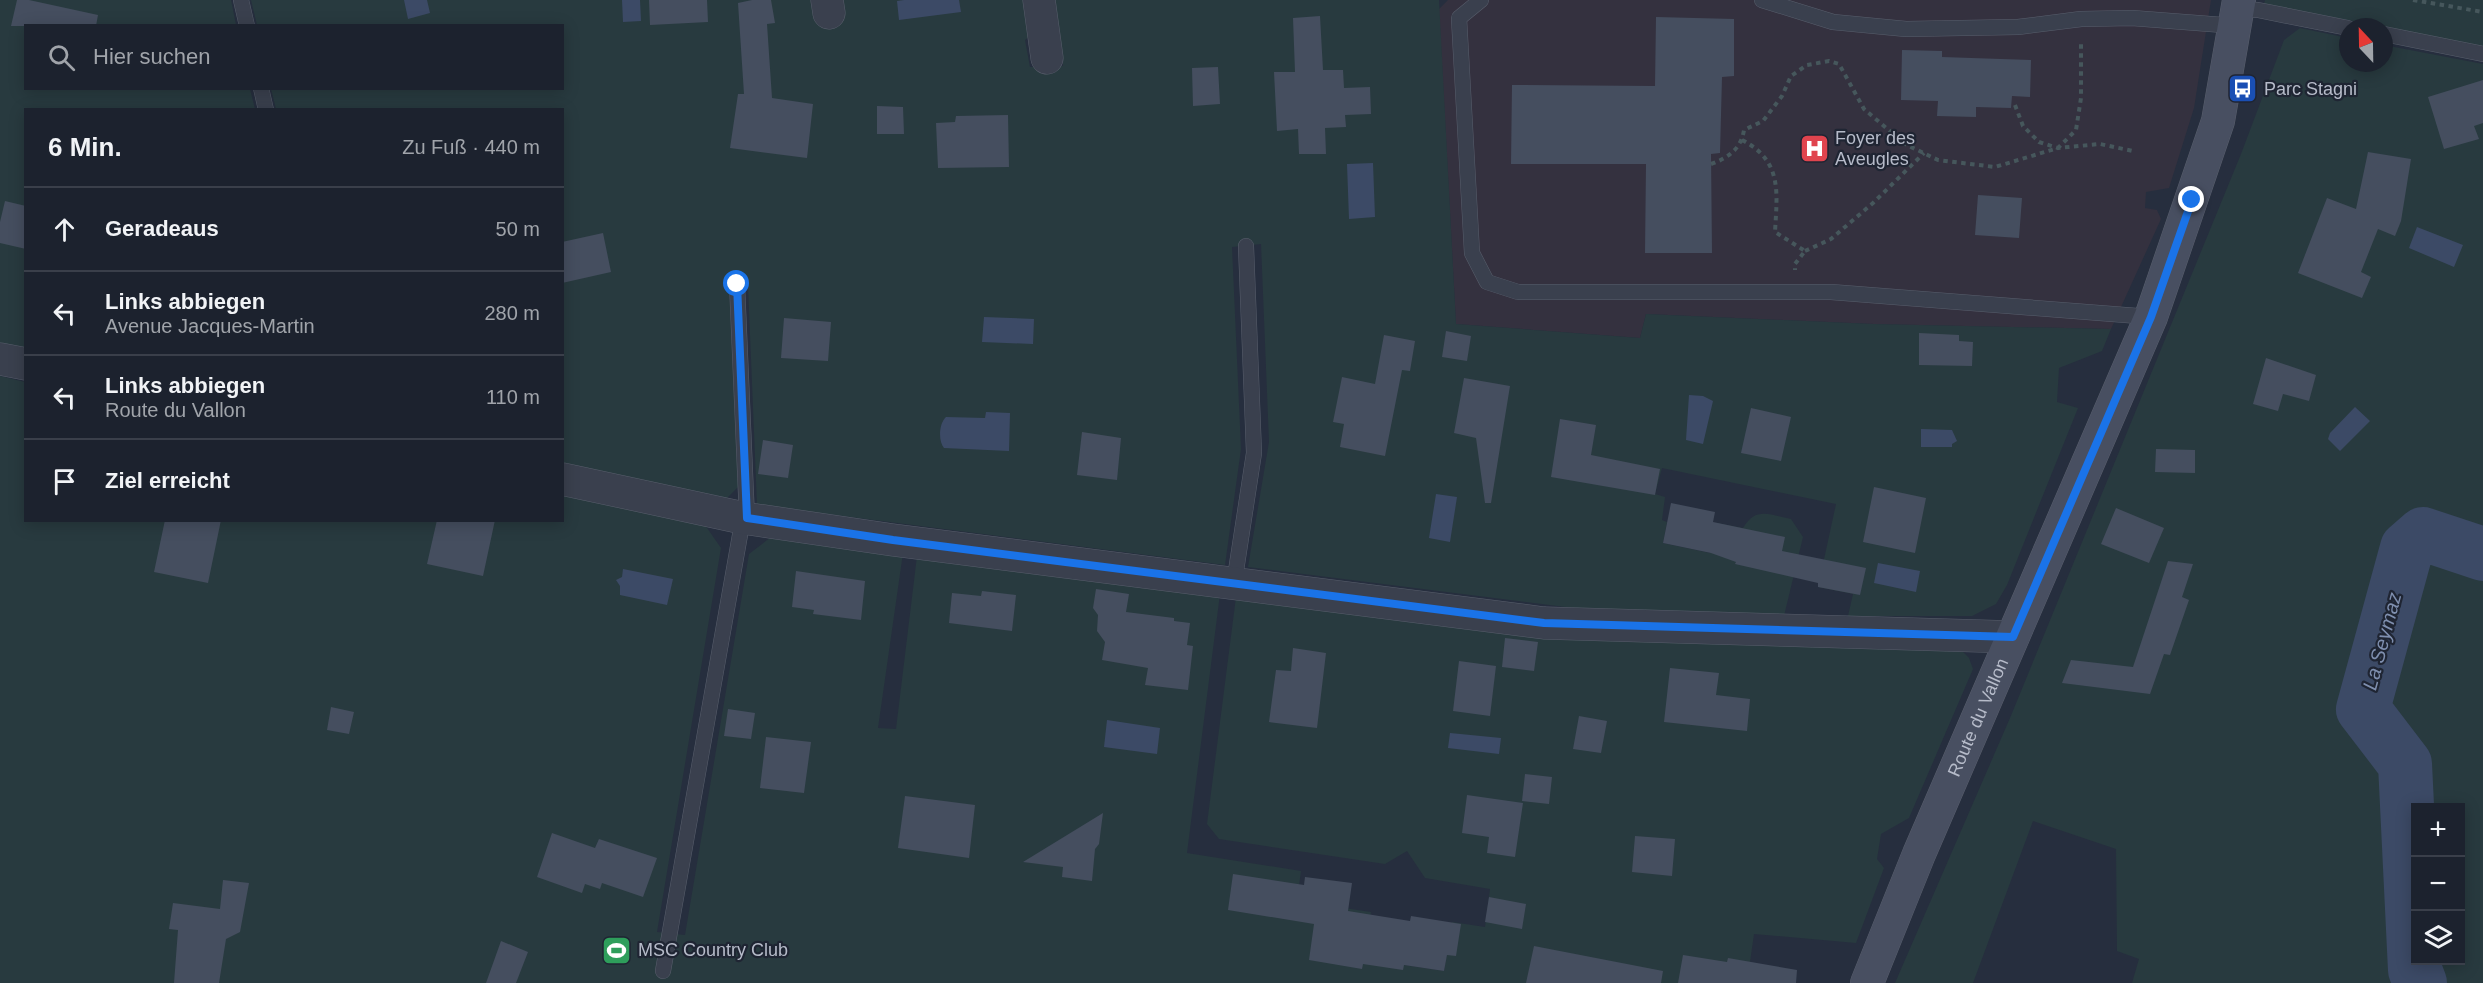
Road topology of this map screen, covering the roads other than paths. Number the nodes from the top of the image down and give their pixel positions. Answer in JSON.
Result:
{"nodes":[{"id":1,"x":241,"y":0,"type":"edge"},
{"id":2,"x":1039,"y":0,"type":"edge"},
{"id":3,"x":1481,"y":0,"type":"edge"},
{"id":4,"x":1762,"y":0,"type":"edge"},
{"id":5,"x":2238,"y":12,"type":"edge"},
{"id":6,"x":247,"y":24,"type":"edge"},
{"id":7,"x":2339,"y":25,"type":"edge"},
{"id":8,"x":2393,"y":36,"type":"edge"},
{"id":9,"x":2483,"y":54,"type":"edge"},
{"id":10,"x":1047,"y":58,"type":"dead end"},
{"id":11,"x":261,"y":90,"type":"edge"},
{"id":12,"x":266,"y":108,"type":"edge"},
{"id":13,"x":1246,"y":246,"type":"dead end"},
{"id":14,"x":737,"y":284,"type":"dead end"},
{"id":15,"x":2151,"y":317,"type":"junction"},
{"id":16,"x":0,"y":359,"type":"edge"},
{"id":17,"x":24,"y":364,"type":"edge"},
{"id":18,"x":564,"y":479,"type":"edge"},
{"id":19,"x":745,"y":518,"type":"junction"},
{"id":20,"x":1234,"y":584,"type":"junction"},
{"id":21,"x":2013,"y":637,"type":"junction"},
{"id":22,"x":663,"y":971,"type":"dead end"},
{"id":23,"x":1867,"y":983,"type":"edge"}],
"edges":[{"from":1,"to":6,"type":"lane"},
{"from":2,"to":10,"type":"street"},
{"from":3,"to":15,"type":"lane"},
{"from":4,"to":5,"type":"lane"},
{"from":5,"to":7,"type":"lane"},
{"from":5,"to":15,"type":"main road","name":"Route du Vallon"},
{"from":8,"to":9,"type":"lane"},
{"from":11,"to":12,"type":"lane"},
{"from":13,"to":20,"type":"lane"},
{"from":14,"to":19,"type":"lane"},
{"from":15,"to":21,"type":"main road","name":"Route du Vallon"},
{"from":16,"to":17,"type":"street"},
{"from":18,"to":19,"type":"street"},
{"from":19,"to":20,"type":"street"},
{"from":19,"to":22,"type":"lane"},
{"from":20,"to":21,"type":"street"},
{"from":21,"to":23,"type":"main road","name":"Route du Vallon"}]}
